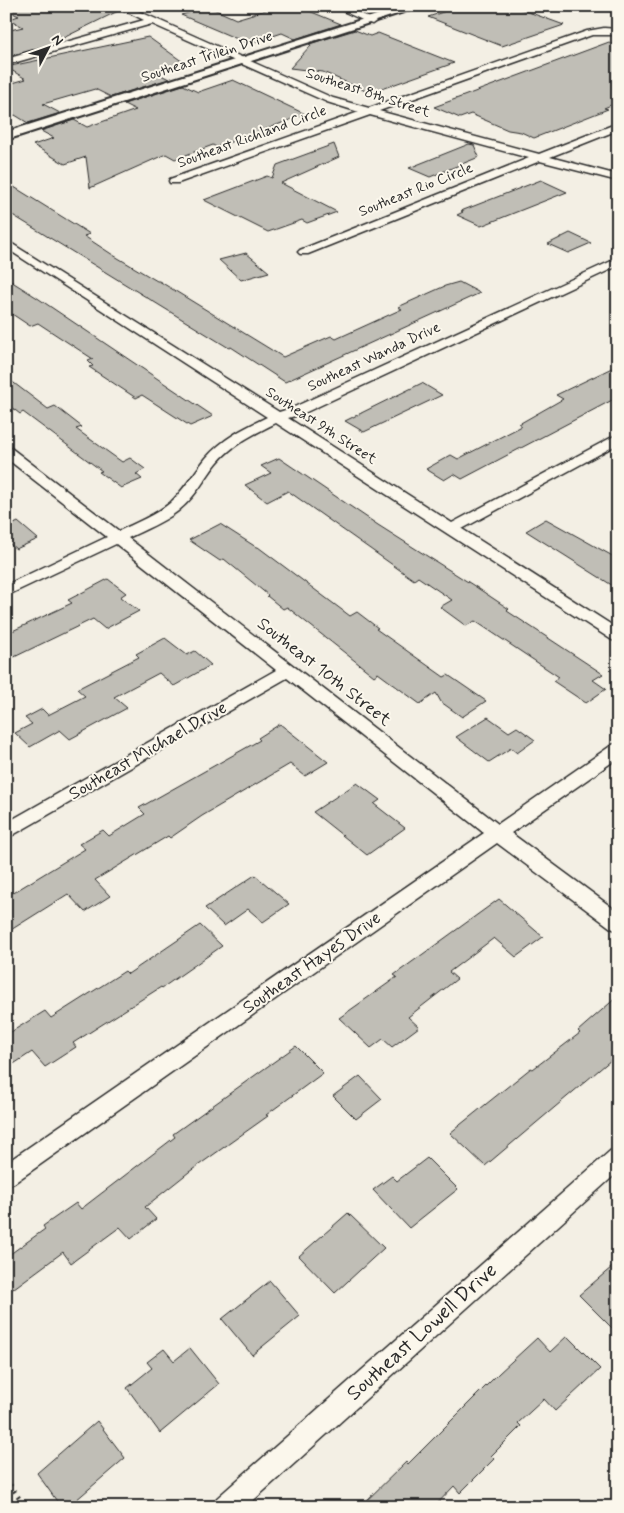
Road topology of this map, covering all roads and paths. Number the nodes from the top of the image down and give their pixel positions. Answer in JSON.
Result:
{"nodes":[{"id":1,"x":119,"y":6,"type":"edge"},
{"id":2,"x":336,"y":6,"type":"edge"},
{"id":3,"x":417,"y":6,"type":"edge"},
{"id":4,"x":152,"y":21,"type":"junction"},
{"id":5,"x":372,"y":21,"type":"junction"},
{"id":6,"x":618,"y":32,"type":"edge"},
{"id":7,"x":6,"y":62,"type":"edge"},
{"id":8,"x":242,"y":62,"type":"junction"},
{"id":9,"x":368,"y":112,"type":"junction"},
{"id":10,"x":618,"y":126,"type":"edge"},
{"id":11,"x":6,"y":136,"type":"edge"},
{"id":12,"x":540,"y":157,"type":"junction"},
{"id":13,"x":618,"y":178,"type":"edge"},
{"id":14,"x":174,"y":181,"type":"dead end"},
{"id":15,"x":6,"y":243,"type":"edge"},
{"id":16,"x":304,"y":252,"type":"dead end"},
{"id":17,"x":618,"y":261,"type":"edge"},
{"id":18,"x":278,"y":417,"type":"junction"},
{"id":19,"x":618,"y":438,"type":"edge"},
{"id":20,"x":6,"y":451,"type":"edge"},
{"id":21,"x":452,"y":530,"type":"junction"},
{"id":22,"x":118,"y":537,"type":"junction"},
{"id":23,"x":6,"y":591,"type":"edge"},
{"id":24,"x":618,"y":636,"type":"edge"},
{"id":25,"x":289,"y":670,"type":"junction"},
{"id":26,"x":618,"y":749,"type":"edge"},
{"id":27,"x":6,"y":832,"type":"edge"},
{"id":28,"x":498,"y":833,"type":"junction"},
{"id":29,"x":618,"y":923,"type":"edge"},
{"id":30,"x":618,"y":1158,"type":"edge"},
{"id":31,"x":6,"y":1176,"type":"edge"},
{"id":32,"x":6,"y":1479,"type":"edge"},
{"id":33,"x":25,"y":1507,"type":"edge"},
{"id":34,"x":226,"y":1507,"type":"edge"}],
"edges":[{"from":1,"to":4,"type":"street","name":"Southeast 8th Street"},
{"from":2,"to":5,"type":"street"},
{"from":3,"to":5,"type":"street","name":"Southeast Trilein Drive"},
{"from":4,"to":7,"type":"street"},
{"from":4,"to":8,"type":"street","name":"Southeast 8th Street"},
{"from":5,"to":8,"type":"street","name":"Southeast Trilein Drive"},
{"from":6,"to":9,"type":"street","name":"Southeast Richland Circle"},
{"from":8,"to":9,"type":"street","name":"Southeast 8th Street"},
{"from":8,"to":11,"type":"street","name":"Southeast Trilein Drive"},
{"from":9,"to":12,"type":"street","name":"Southeast 8th Street"},
{"from":9,"to":14,"type":"street","name":"Southeast Richland Circle"},
{"from":10,"to":12,"type":"street","name":"Southeast Rio Circle"},
{"from":12,"to":13,"type":"street","name":"Southeast 8th Street"},
{"from":12,"to":16,"type":"street","name":"Southeast Rio Circle"},
{"from":15,"to":18,"type":"street","name":"Southeast 9th Street"},
{"from":17,"to":18,"type":"street","name":"Southeast Wanda Drive"},
{"from":18,"to":21,"type":"street","name":"Southeast 9th Street"},
{"from":18,"to":22,"type":"street","name":"Southeast Wanda Drive"},
{"from":19,"to":21,"type":"street"},
{"from":20,"to":22,"type":"street","name":"Southeast 10th Street"},
{"from":21,"to":24,"type":"street","name":"Southeast 9th Street"},
{"from":22,"to":23,"type":"street","name":"Southeast Wanda Drive"},
{"from":22,"to":25,"type":"street","name":"Southeast 10th Street"},
{"from":25,"to":27,"type":"street","name":"Southeast Michael Drive"},
{"from":25,"to":28,"type":"street","name":"Southeast 10th Street"},
{"from":26,"to":28,"type":"street","name":"Southeast Hayes Drive"},
{"from":28,"to":29,"type":"street","name":"Southeast 10th Street"},
{"from":28,"to":31,"type":"street","name":"Southeast Hayes Drive"},
{"from":30,"to":34,"type":"street","name":"Southeast Lowell Drive"},
{"from":32,"to":33,"type":"path"}]}
